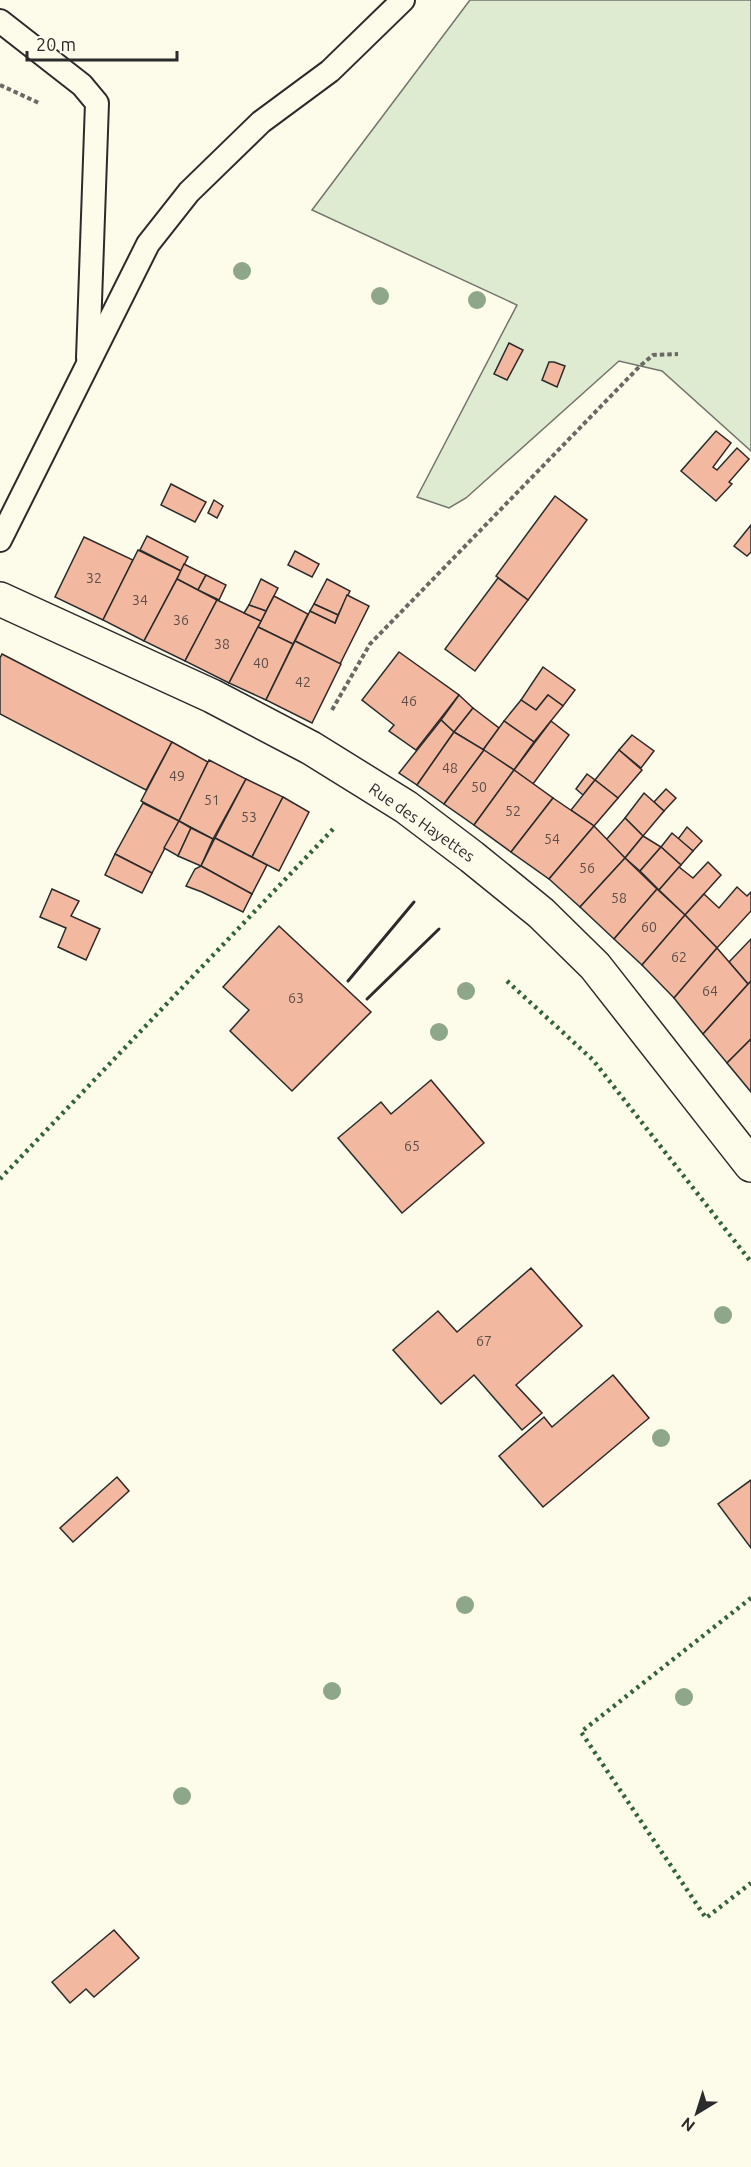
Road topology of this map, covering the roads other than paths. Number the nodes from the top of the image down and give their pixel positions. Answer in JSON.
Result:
{"nodes":[{"id":1,"x":403,"y":0,"type":"edge"},
{"id":2,"x":0,"y":21,"type":"edge"},
{"id":3,"x":87,"y":366,"type":"junction"},
{"id":4,"x":0,"y":540,"type":"edge"},
{"id":5,"x":0,"y":599,"type":"edge"},
{"id":6,"x":751,"y":1165,"type":"edge"}],
"edges":[{"from":1,"to":3,"type":"lane"},
{"from":2,"to":3,"type":"lane"},
{"from":3,"to":4,"type":"lane"},
{"from":5,"to":6,"type":"street","name":"Rue des Hayettes"}]}
